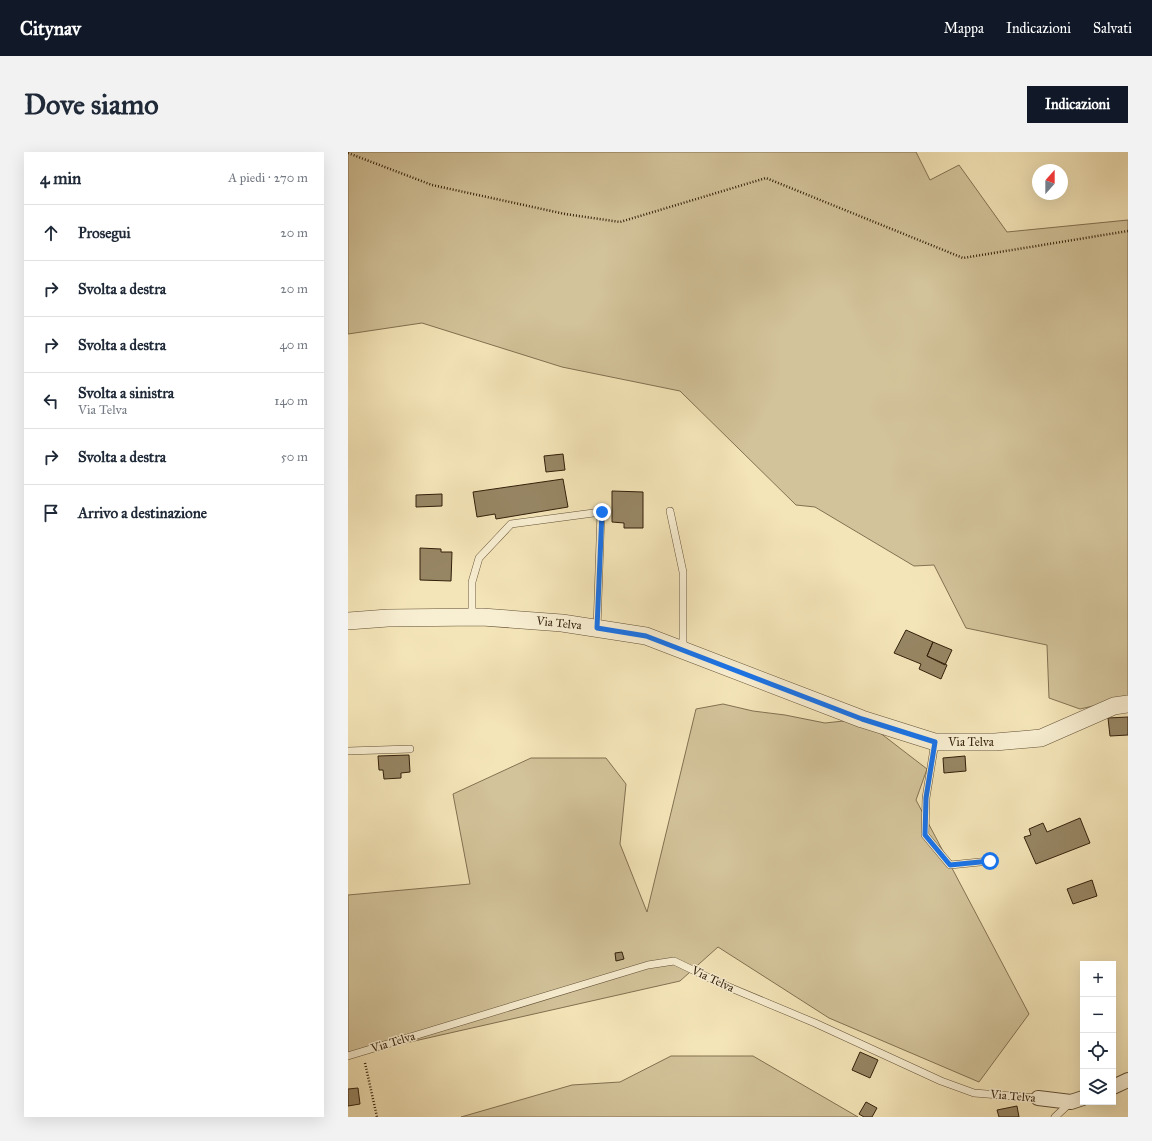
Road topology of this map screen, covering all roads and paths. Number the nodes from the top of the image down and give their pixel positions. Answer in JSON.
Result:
{"nodes":[{"id":1,"x":348,"y":153,"type":"edge"},
{"id":2,"x":1128,"y":230,"type":"edge"},
{"id":3,"x":670,"y":511,"type":"dead end"},
{"id":4,"x":472,"y":617,"type":"junction"},
{"id":5,"x":348,"y":621,"type":"edge"},
{"id":6,"x":597,"y":628,"type":"junction"},
{"id":7,"x":683,"y":650,"type":"junction"},
{"id":8,"x":1128,"y":704,"type":"edge"},
{"id":9,"x":935,"y":742,"type":"junction"},
{"id":10,"x":410,"y":749,"type":"dead end"},
{"id":11,"x":348,"y":751,"type":"edge"},
{"id":12,"x":990,"y":861,"type":"dead end"},
{"id":13,"x":363,"y":1052,"type":"junction"},
{"id":14,"x":348,"y":1056,"type":"edge"},
{"id":15,"x":1128,"y":1080,"type":"edge"},
{"id":16,"x":1116,"y":1086,"type":"edge"},
{"id":17,"x":1038,"y":1098,"type":"joint"},
{"id":18,"x":1077,"y":1100,"type":"edge"},
{"id":19,"x":377,"y":1117,"type":"edge"},
{"id":20,"x":1055,"y":1117,"type":"edge"}],
"edges":[{"from":1,"to":2,"type":"path"},
{"from":3,"to":7,"type":"lane"},
{"from":4,"to":5,"type":"street","name":"Via Telva"},
{"from":4,"to":6,"type":"street","name":"Via Telva"},
{"from":4,"to":6,"type":"lane"},
{"from":6,"to":7,"type":"street","name":"Via Telva"},
{"from":7,"to":9,"type":"street","name":"Via Telva"},
{"from":8,"to":9,"type":"street","name":"Via Telva"},
{"from":9,"to":12,"type":"lane"},
{"from":10,"to":11,"type":"lane"},
{"from":13,"to":14,"type":"lane","name":"Via Telva"},
{"from":13,"to":17,"type":"lane","name":"Via Telva"},
{"from":13,"to":19,"type":"path"},
{"from":15,"to":16,"type":"street"},
{"from":17,"to":18,"type":"street","name":"Via Telva"},
{"from":18,"to":20,"type":"lane","name":"Via Telva"}]}
